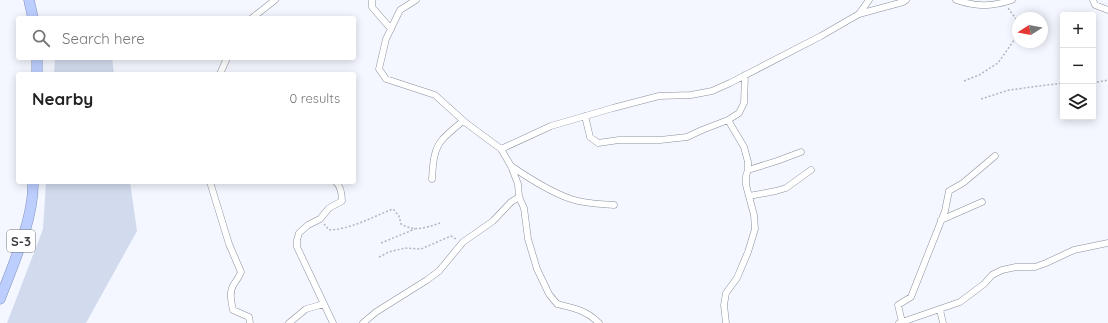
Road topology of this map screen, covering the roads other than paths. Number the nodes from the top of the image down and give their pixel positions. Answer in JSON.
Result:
{"nodes":[{"id":1,"x":29,"y":0,"type":"edge"},
{"id":2,"x":275,"y":0,"type":"edge"},
{"id":3,"x":372,"y":0,"type":"edge"},
{"id":4,"x":416,"y":0,"type":"edge"},
{"id":5,"x":869,"y":0,"type":"edge"},
{"id":6,"x":906,"y":0,"type":"edge"},
{"id":7,"x":956,"y":0,"type":"edge"},
{"id":8,"x":1012,"y":0,"type":"edge"},
{"id":9,"x":1093,"y":0,"type":"edge"},
{"id":10,"x":1108,"y":10,"type":"edge"},
{"id":11,"x":859,"y":14,"type":"junction"},
{"id":12,"x":33,"y":16,"type":"edge"},
{"id":13,"x":255,"y":16,"type":"edge"},
{"id":14,"x":391,"y":29,"type":"junction"},
{"id":15,"x":37,"y":60,"type":"edge"},
{"id":16,"x":226,"y":60,"type":"edge"},
{"id":17,"x":37,"y":72,"type":"edge"},
{"id":18,"x":221,"y":72,"type":"edge"},
{"id":19,"x":745,"y":76,"type":"junction"},
{"id":20,"x":586,"y":116,"type":"junction"},
{"id":21,"x":728,"y":120,"type":"junction"},
{"id":22,"x":463,"y":121,"type":"junction"},
{"id":23,"x":501,"y":149,"type":"junction"},
{"id":24,"x":801,"y":152,"type":"dead end"},
{"id":25,"x":995,"y":156,"type":"dead end"},
{"id":26,"x":511,"y":166,"type":"junction"},
{"id":27,"x":748,"y":170,"type":"junction"},
{"id":28,"x":811,"y":170,"type":"dead end"},
{"id":29,"x":432,"y":179,"type":"dead end"},
{"id":30,"x":34,"y":184,"type":"edge"},
{"id":31,"x":211,"y":184,"type":"edge"},
{"id":32,"x":337,"y":184,"type":"edge"},
{"id":33,"x":749,"y":196,"type":"junction"},
{"id":34,"x":519,"y":197,"type":"junction"},
{"id":35,"x":982,"y":202,"type":"dead end"},
{"id":36,"x":614,"y":205,"type":"dead end"},
{"id":37,"x":941,"y":220,"type":"junction"},
{"id":38,"x":1108,"y":243,"type":"edge"},
{"id":39,"x":0,"y":299,"type":"edge"},
{"id":40,"x":324,"y":304,"type":"junction"},
{"id":41,"x":940,"y":310,"type":"junction"},
{"id":42,"x":901,"y":322,"type":"edge"},
{"id":43,"x":250,"y":323,"type":"edge"},
{"id":44,"x":288,"y":323,"type":"edge"},
{"id":45,"x":333,"y":323,"type":"edge"},
{"id":46,"x":363,"y":323,"type":"edge"},
{"id":47,"x":599,"y":323,"type":"edge"},
{"id":48,"x":726,"y":323,"type":"edge"},
{"id":49,"x":944,"y":323,"type":"edge"}],
"edges":[{"from":1,"to":12,"type":"highway"},
{"from":2,"to":13,"type":"street"},
{"from":3,"to":14,"type":"street"},
{"from":4,"to":14,"type":"street"},
{"from":5,"to":11,"type":"street"},
{"from":6,"to":11,"type":"street"},
{"from":7,"to":8,"type":"street"},
{"from":9,"to":10,"type":"street"},
{"from":11,"to":19,"type":"street"},
{"from":14,"to":22,"type":"street"},
{"from":15,"to":17,"type":"highway"},
{"from":16,"to":18,"type":"street"},
{"from":19,"to":20,"type":"street"},
{"from":19,"to":21,"type":"street"},
{"from":20,"to":21,"type":"street"},
{"from":20,"to":23,"type":"street"},
{"from":21,"to":27,"type":"street"},
{"from":22,"to":23,"type":"street"},
{"from":22,"to":29,"type":"street"},
{"from":23,"to":26,"type":"street"},
{"from":24,"to":27,"type":"street"},
{"from":25,"to":37,"type":"street"},
{"from":26,"to":34,"type":"street"},
{"from":26,"to":36,"type":"street"},
{"from":27,"to":33,"type":"street"},
{"from":28,"to":33,"type":"street"},
{"from":30,"to":39,"type":"highway","number":"S-3"},
{"from":31,"to":43,"type":"street"},
{"from":32,"to":40,"type":"street"},
{"from":33,"to":48,"type":"street"},
{"from":34,"to":46,"type":"street"},
{"from":34,"to":47,"type":"street"},
{"from":35,"to":37,"type":"street"},
{"from":37,"to":42,"type":"street"},
{"from":38,"to":41,"type":"street"},
{"from":40,"to":44,"type":"street"},
{"from":40,"to":45,"type":"street"},
{"from":41,"to":42,"type":"street"},
{"from":41,"to":49,"type":"street"}]}
